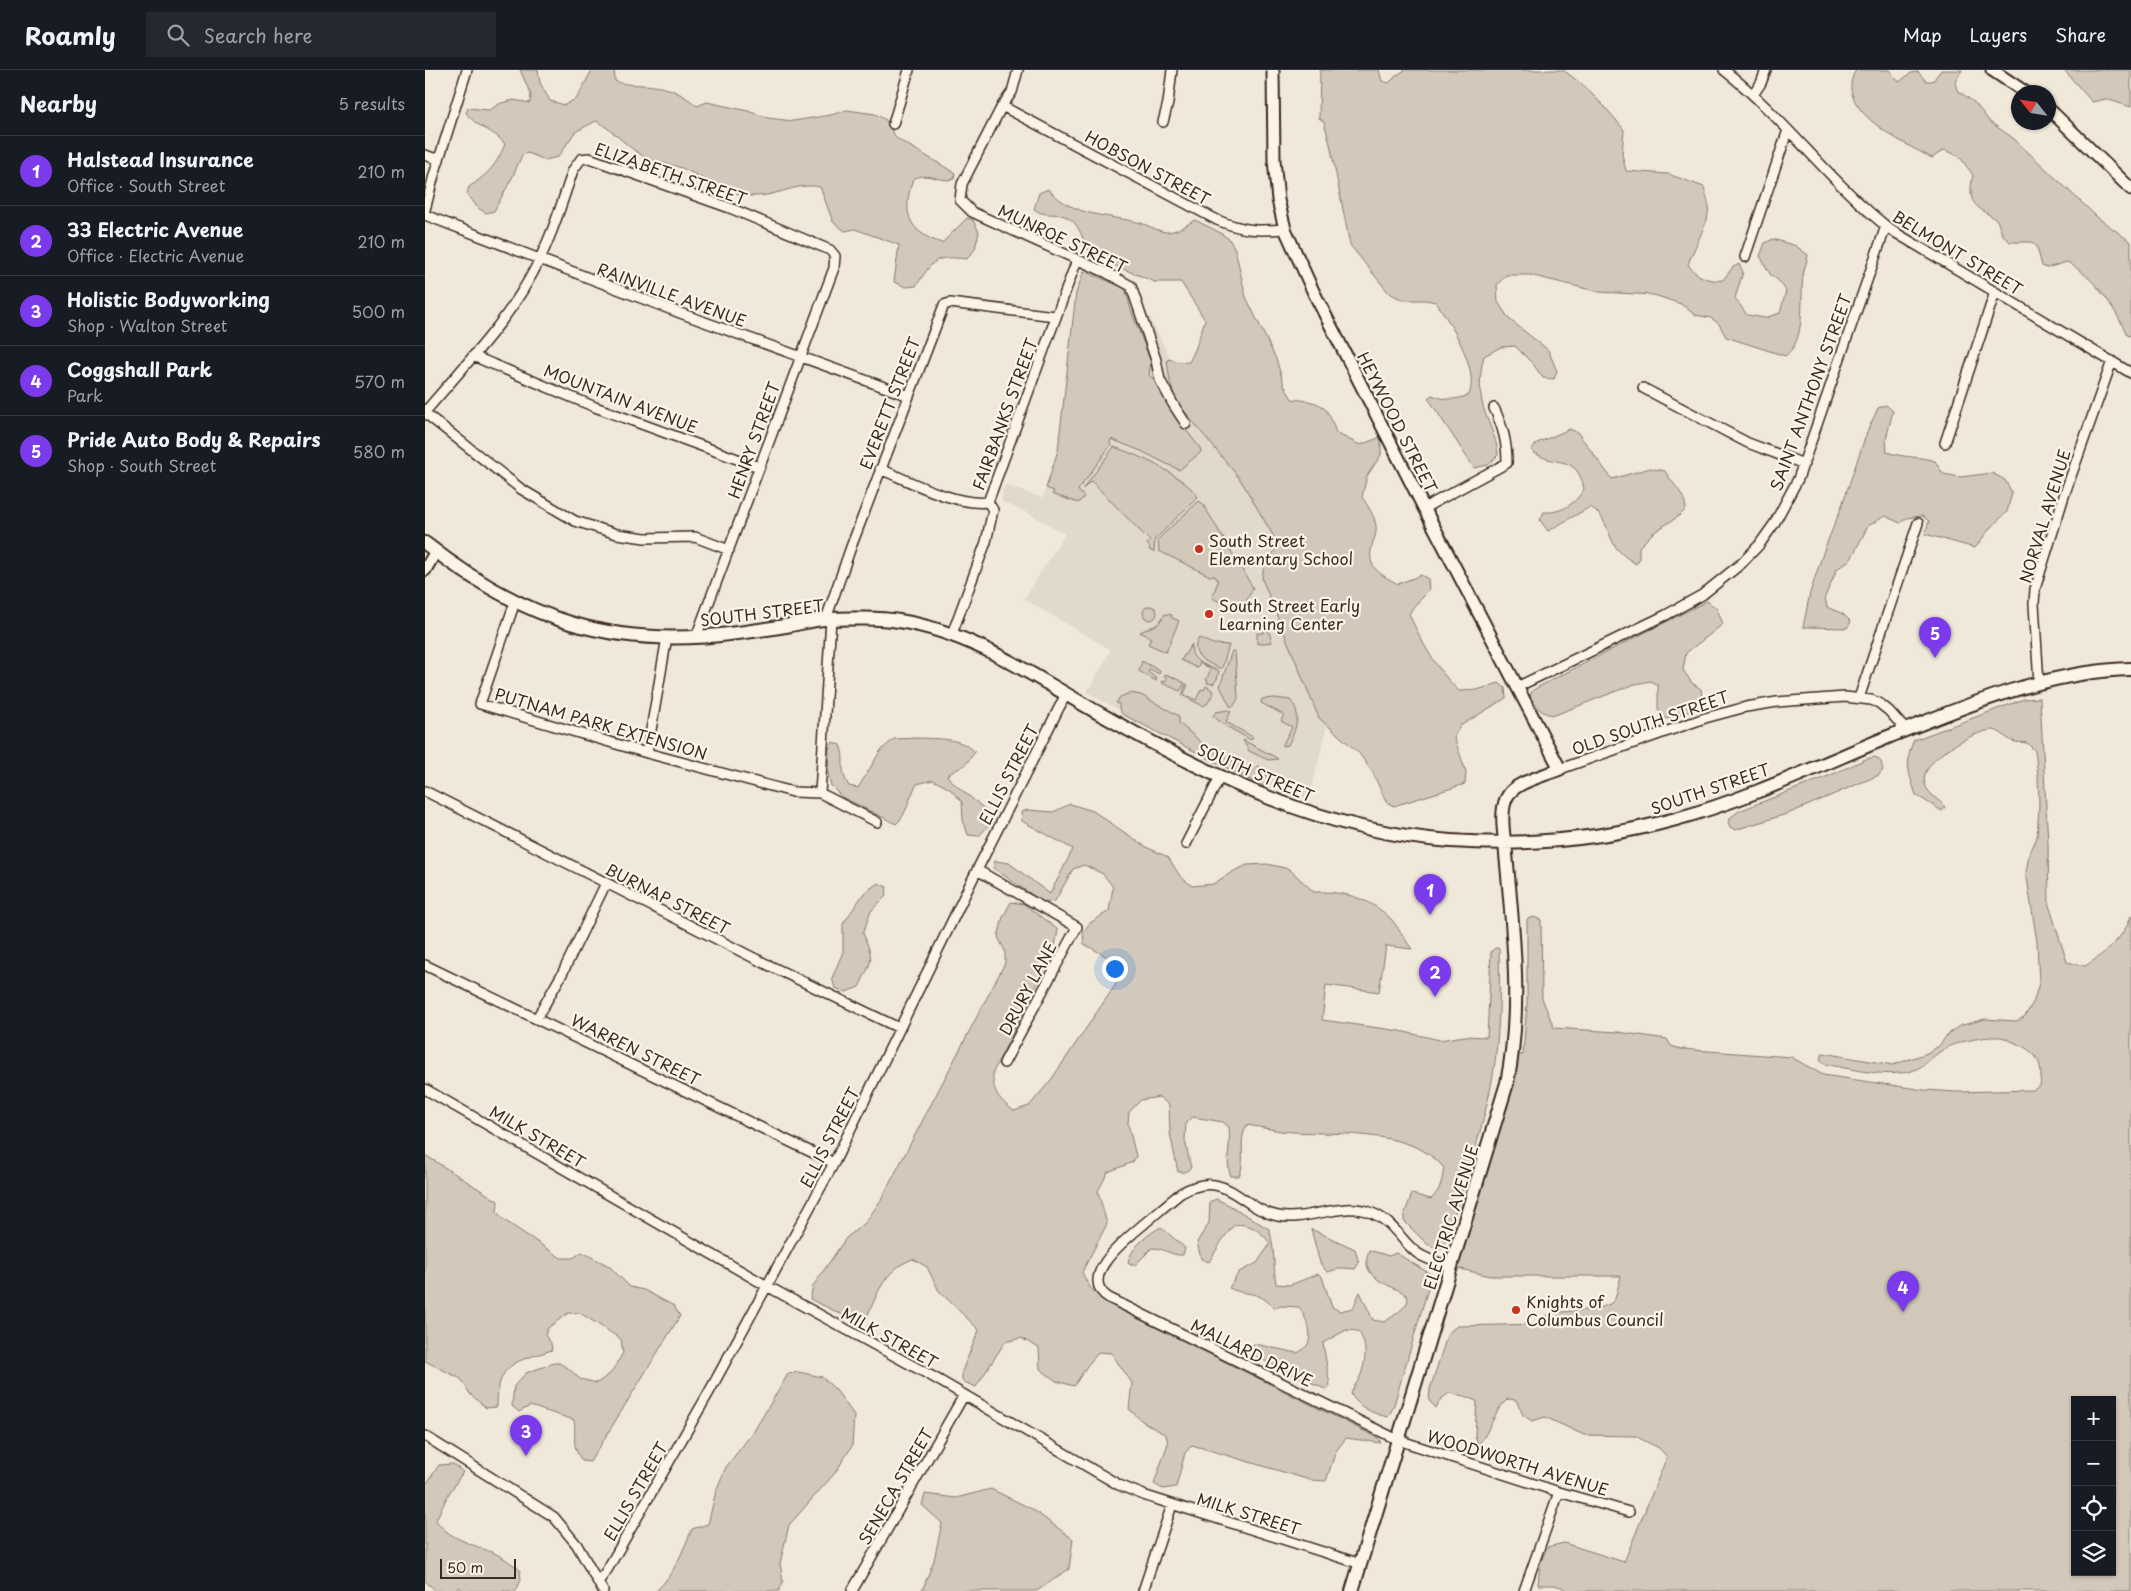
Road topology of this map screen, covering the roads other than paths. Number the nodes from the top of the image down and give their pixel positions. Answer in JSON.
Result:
{"nodes":[{"id":1,"x":467,"y":70,"type":"edge"},
{"id":2,"x":909,"y":70,"type":"edge"},
{"id":3,"x":1019,"y":70,"type":"edge"},
{"id":4,"x":1172,"y":70,"type":"edge"},
{"id":5,"x":1273,"y":70,"type":"edge"},
{"id":6,"x":1724,"y":70,"type":"edge"},
{"id":7,"x":1766,"y":70,"type":"edge"},
{"id":8,"x":1992,"y":70,"type":"edge"},
{"id":9,"x":2014,"y":85,"type":"edge"},
{"id":10,"x":1753,"y":96,"type":"junction"},
{"id":11,"x":1003,"y":106,"type":"junction"},
{"id":12,"x":2056,"y":117,"type":"edge"},
{"id":13,"x":1163,"y":122,"type":"dead end"},
{"id":14,"x":893,"y":124,"type":"dead end"},
{"id":15,"x":1788,"y":130,"type":"junction"},
{"id":16,"x":425,"y":155,"type":"edge"},
{"id":17,"x":439,"y":160,"type":"junction"},
{"id":18,"x":2131,"y":189,"type":"edge"},
{"id":19,"x":425,"y":210,"type":"edge"},
{"id":20,"x":425,"y":215,"type":"edge"},
{"id":21,"x":1886,"y":226,"type":"junction"},
{"id":22,"x":1285,"y":229,"type":"junction"},
{"id":23,"x":834,"y":254,"type":"joint"},
{"id":24,"x":1745,"y":257,"type":"dead end"},
{"id":25,"x":540,"y":260,"type":"junction"},
{"id":26,"x":1077,"y":260,"type":"junction"},
{"id":27,"x":1995,"y":292,"type":"junction"},
{"id":28,"x":1055,"y":316,"type":"junction"},
{"id":29,"x":473,"y":356,"type":"junction"},
{"id":30,"x":800,"y":357,"type":"junction"},
{"id":31,"x":2112,"y":361,"type":"junction"},
{"id":32,"x":2131,"y":373,"type":"edge"},
{"id":33,"x":1643,"y":388,"type":"dead end"},
{"id":34,"x":909,"y":396,"type":"junction"},
{"id":35,"x":1494,"y":408,"type":"dead end"},
{"id":36,"x":425,"y":412,"type":"edge"},
{"id":37,"x":1186,"y":424,"type":"dead end"},
{"id":38,"x":1945,"y":443,"type":"dead end"},
{"id":39,"x":1803,"y":464,"type":"junction"},
{"id":40,"x":759,"y":468,"type":"junction"},
{"id":41,"x":880,"y":469,"type":"junction"},
{"id":42,"x":988,"y":502,"type":"junction"},
{"id":43,"x":1423,"y":508,"type":"junction"},
{"id":44,"x":1918,"y":523,"type":"dead end"},
{"id":45,"x":425,"y":543,"type":"edge"},
{"id":46,"x":729,"y":550,"type":"junction"},
{"id":47,"x":436,"y":551,"type":"junction"},
{"id":48,"x":425,"y":570,"type":"edge"},
{"id":49,"x":515,"y":602,"type":"junction"},
{"id":50,"x":829,"y":619,"type":"junction"},
{"id":51,"x":952,"y":634,"type":"junction"},
{"id":52,"x":696,"y":637,"type":"junction"},
{"id":53,"x":667,"y":638,"type":"junction"},
{"id":54,"x":2131,"y":669,"type":"edge"},
{"id":55,"x":2039,"y":684,"type":"junction"},
{"id":56,"x":1517,"y":687,"type":"junction"},
{"id":57,"x":1066,"y":694,"type":"junction"},
{"id":58,"x":1859,"y":698,"type":"junction"},
{"id":59,"x":1905,"y":730,"type":"junction"},
{"id":60,"x":647,"y":753,"type":"junction"},
{"id":61,"x":1560,"y":769,"type":"junction"},
{"id":62,"x":1220,"y":777,"type":"junction"},
{"id":63,"x":425,"y":791,"type":"edge"},
{"id":64,"x":820,"y":793,"type":"junction"},
{"id":65,"x":877,"y":822,"type":"dead end"},
{"id":66,"x":1505,"y":842,"type":"junction"},
{"id":67,"x":1186,"y":844,"type":"dead end"},
{"id":68,"x":977,"y":870,"type":"junction"},
{"id":69,"x":606,"y":883,"type":"junction"},
{"id":70,"x":425,"y":965,"type":"edge"},
{"id":71,"x":537,"y":1018,"type":"junction"},
{"id":72,"x":899,"y":1028,"type":"junction"},
{"id":73,"x":1004,"y":1063,"type":"dead end"},
{"id":74,"x":425,"y":1089,"type":"edge"},
{"id":75,"x":834,"y":1163,"type":"junction"},
{"id":76,"x":1452,"y":1267,"type":"junction"},
{"id":77,"x":767,"y":1286,"type":"junction"},
{"id":78,"x":964,"y":1395,"type":"junction"},
{"id":79,"x":425,"y":1436,"type":"edge"},
{"id":80,"x":1398,"y":1440,"type":"junction"},
{"id":81,"x":1559,"y":1492,"type":"junction"},
{"id":82,"x":1172,"y":1505,"type":"junction"},
{"id":83,"x":1629,"y":1512,"type":"dead end"},
{"id":84,"x":1361,"y":1564,"type":"junction"},
{"id":85,"x":598,"y":1582,"type":"junction"},
{"id":86,"x":603,"y":1591,"type":"edge"},
{"id":87,"x":852,"y":1591,"type":"edge"},
{"id":88,"x":1143,"y":1591,"type":"edge"},
{"id":89,"x":1352,"y":1591,"type":"edge"},
{"id":90,"x":1524,"y":1591,"type":"edge"}],
"edges":[{"from":1,"to":17,"type":"street"},
{"from":2,"to":14,"type":"street"},
{"from":3,"to":11,"type":"street"},
{"from":4,"to":13,"type":"street"},
{"from":5,"to":22,"type":"street","name":"HEYWOOD STREET"},
{"from":6,"to":10,"type":"street","name":"BELMONT STREET"},
{"from":7,"to":10,"type":"street"},
{"from":8,"to":9,"type":"street"},
{"from":10,"to":15,"type":"street","name":"BELMONT STREET"},
{"from":11,"to":22,"type":"street","name":"HOBSON STREET"},
{"from":11,"to":26,"type":"street","name":"MUNROE STREET"},
{"from":12,"to":18,"type":"street"},
{"from":15,"to":21,"type":"street","name":"BELMONT STREET"},
{"from":15,"to":24,"type":"street"},
{"from":16,"to":17,"type":"street"},
{"from":17,"to":19,"type":"street"},
{"from":20,"to":25,"type":"street","name":"RAINVILLE AVENUE"},
{"from":21,"to":27,"type":"street","name":"BELMONT STREET"},
{"from":21,"to":39,"type":"street","name":"SAINT ANTHONY STREET"},
{"from":22,"to":43,"type":"street","name":"HEYWOOD STREET"},
{"from":23,"to":25,"type":"street","name":"ELIZABETH STREET"},
{"from":23,"to":30,"type":"street","name":"HENRY STREET"},
{"from":25,"to":29,"type":"street","name":"ELIZABETH STREET"},
{"from":25,"to":30,"type":"street","name":"RAINVILLE AVENUE"},
{"from":26,"to":28,"type":"street","name":"FAIRBANKS STREET"},
{"from":26,"to":37,"type":"street","name":"MUNROE STREET"},
{"from":27,"to":31,"type":"street","name":"BELMONT STREET"},
{"from":27,"to":38,"type":"street"},
{"from":28,"to":34,"type":"street","name":"EVERETT STREET"},
{"from":28,"to":42,"type":"street","name":"FAIRBANKS STREET"},
{"from":29,"to":36,"type":"street","name":"ELIZABETH STREET"},
{"from":29,"to":40,"type":"street","name":"MOUNTAIN AVENUE"},
{"from":30,"to":34,"type":"street","name":"RAINVILLE AVENUE"},
{"from":30,"to":40,"type":"street","name":"HENRY STREET"},
{"from":31,"to":32,"type":"street","name":"BELMONT STREET"},
{"from":31,"to":55,"type":"street","name":"NORVAL AVENUE"},
{"from":33,"to":39,"type":"street"},
{"from":34,"to":41,"type":"street","name":"EVERETT STREET"},
{"from":35,"to":43,"type":"street"},
{"from":36,"to":46,"type":"street"},
{"from":39,"to":56,"type":"street","name":"SAINT ANTHONY STREET"},
{"from":40,"to":46,"type":"street","name":"HENRY STREET"},
{"from":41,"to":42,"type":"street"},
{"from":41,"to":50,"type":"street","name":"EVERETT STREET"},
{"from":42,"to":51,"type":"street","name":"FAIRBANKS STREET"},
{"from":43,"to":56,"type":"street","name":"HEYWOOD STREET"},
{"from":44,"to":58,"type":"street"},
{"from":45,"to":47,"type":"main road","name":"SOUTH STREET"},
{"from":46,"to":52,"type":"street","name":"HENRY STREET"},
{"from":47,"to":48,"type":"street"},
{"from":47,"to":49,"type":"main road","name":"SOUTH STREET"},
{"from":49,"to":53,"type":"main road","name":"SOUTH STREET"},
{"from":49,"to":60,"type":"street","name":"PUTNAM PARK EXTENSION"},
{"from":50,"to":51,"type":"main road","name":"SOUTH STREET"},
{"from":50,"to":52,"type":"main road","name":"SOUTH STREET"},
{"from":50,"to":64,"type":"street","name":"EVERETT STREET"},
{"from":51,"to":57,"type":"main road","name":"SOUTH STREET"},
{"from":52,"to":53,"type":"main road","name":"SOUTH STREET"},
{"from":53,"to":60,"type":"street"},
{"from":54,"to":55,"type":"main road","name":"SOUTH STREET"},
{"from":55,"to":59,"type":"main road","name":"SOUTH STREET"},
{"from":56,"to":61,"type":"street","name":"HEYWOOD STREET"},
{"from":57,"to":62,"type":"main road","name":"SOUTH STREET"},
{"from":57,"to":68,"type":"street","name":"ELLIS STREET"},
{"from":58,"to":59,"type":"street","name":"OLD SOUTH STREET"},
{"from":58,"to":61,"type":"street","name":"OLD SOUTH STREET"},
{"from":59,"to":66,"type":"main road","name":"SOUTH STREET"},
{"from":60,"to":64,"type":"street","name":"PUTNAM PARK EXTENSION"},
{"from":61,"to":66,"type":"street","name":"OLD SOUTH STREET"},
{"from":62,"to":66,"type":"main road","name":"SOUTH STREET"},
{"from":62,"to":67,"type":"street"},
{"from":63,"to":69,"type":"street","name":"BURNAP STREET"},
{"from":64,"to":65,"type":"street"},
{"from":66,"to":76,"type":"main road","name":"ELECTRIC AVENUE"},
{"from":68,"to":72,"type":"street","name":"ELLIS STREET"},
{"from":68,"to":73,"type":"street","name":"DRURY LANE"},
{"from":69,"to":71,"type":"street"},
{"from":69,"to":72,"type":"street","name":"BURNAP STREET"},
{"from":70,"to":71,"type":"street","name":"WARREN STREET"},
{"from":71,"to":75,"type":"street","name":"WARREN STREET"},
{"from":72,"to":75,"type":"street","name":"ELLIS STREET"},
{"from":74,"to":77,"type":"street","name":"MILK STREET"},
{"from":75,"to":77,"type":"street","name":"ELLIS STREET"},
{"from":76,"to":80,"type":"main road","name":"ELECTRIC AVENUE"},
{"from":76,"to":80,"type":"street","name":"MALLARD DRIVE"},
{"from":77,"to":78,"type":"street","name":"MILK STREET"},
{"from":77,"to":85,"type":"street","name":"ELLIS STREET"},
{"from":78,"to":82,"type":"street","name":"MILK STREET"},
{"from":78,"to":87,"type":"street","name":"SENECA STREET"},
{"from":79,"to":85,"type":"street"},
{"from":80,"to":81,"type":"street","name":"WOODWORTH AVENUE"},
{"from":80,"to":84,"type":"main road","name":"ELECTRIC AVENUE"},
{"from":81,"to":83,"type":"street","name":"WOODWORTH AVENUE"},
{"from":81,"to":90,"type":"street"},
{"from":82,"to":84,"type":"street","name":"MILK STREET"},
{"from":82,"to":88,"type":"street"},
{"from":84,"to":89,"type":"main road","name":"ELECTRIC AVENUE"},
{"from":85,"to":86,"type":"street"}]}
